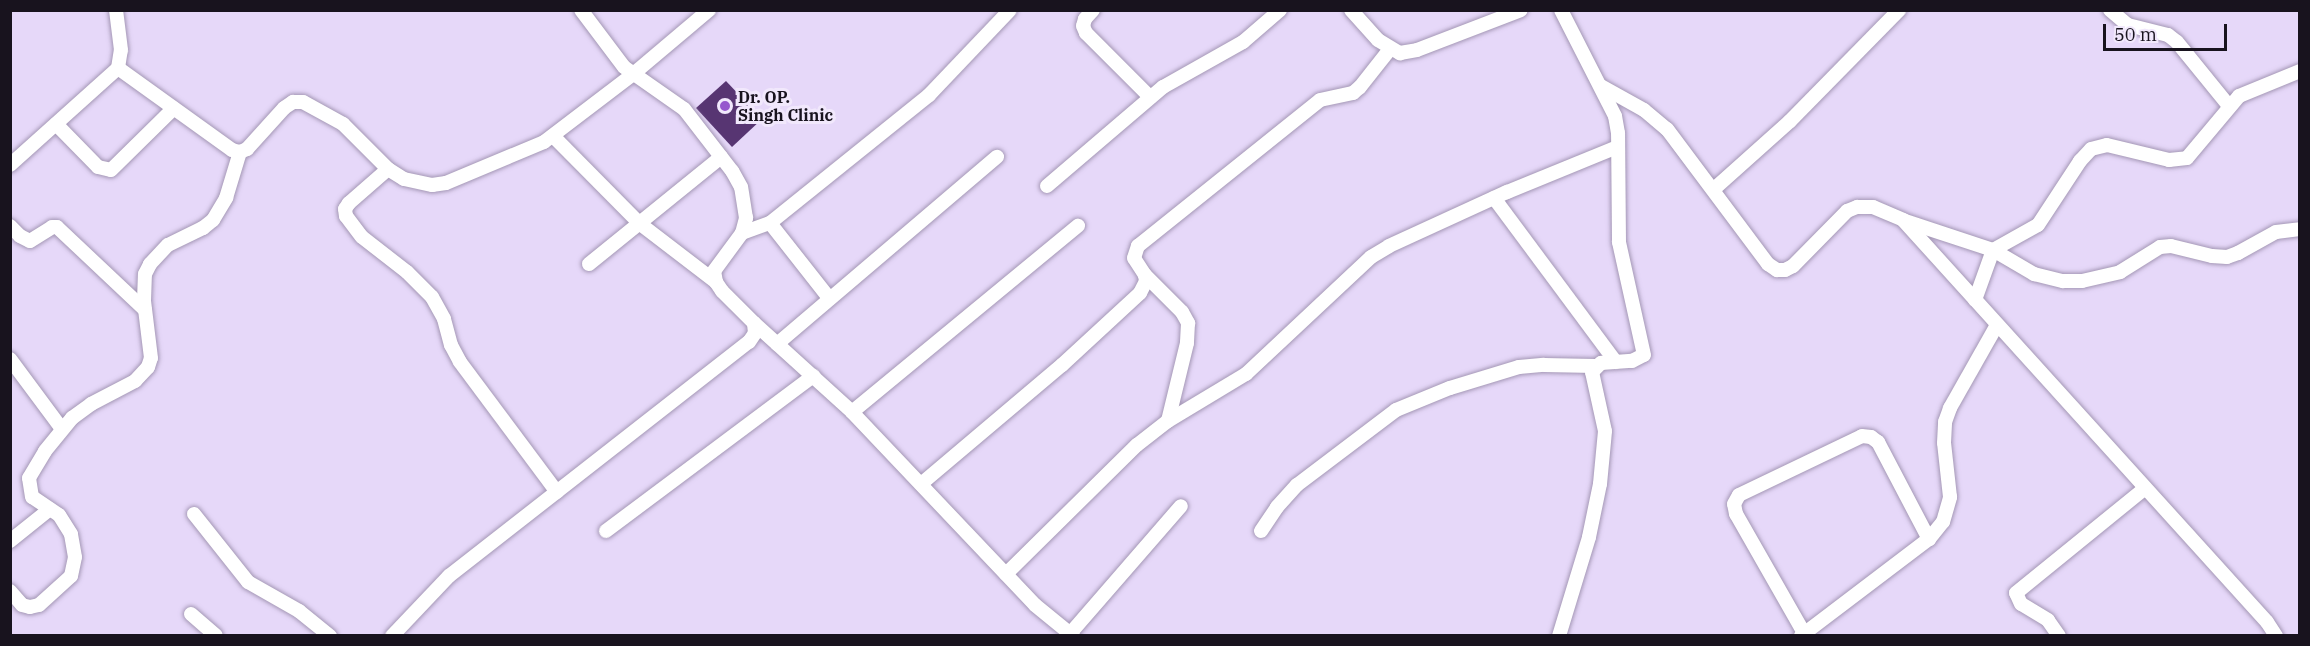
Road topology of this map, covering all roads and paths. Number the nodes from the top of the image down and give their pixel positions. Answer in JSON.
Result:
{"nodes":[{"id":1,"x":581,"y":10,"type":"edge"},
{"id":2,"x":709,"y":10,"type":"edge"},
{"id":3,"x":1011,"y":10,"type":"edge"},
{"id":4,"x":1093,"y":10,"type":"edge"},
{"id":5,"x":1280,"y":10,"type":"edge"},
{"id":6,"x":1351,"y":10,"type":"edge"},
{"id":7,"x":1521,"y":10,"type":"edge"},
{"id":8,"x":1561,"y":10,"type":"edge"},
{"id":9,"x":1899,"y":10,"type":"edge"},
{"id":10,"x":2110,"y":10,"type":"edge"},
{"id":11,"x":115,"y":12,"type":"edge"},
{"id":12,"x":1390,"y":49,"type":"junction"},
{"id":13,"x":118,"y":68,"type":"junction"},
{"id":14,"x":2300,"y":71,"type":"edge"},
{"id":15,"x":632,"y":75,"type":"junction"},
{"id":16,"x":1601,"y":86,"type":"junction"},
{"id":17,"x":1150,"y":97,"type":"junction"},
{"id":18,"x":2229,"y":106,"type":"junction"},
{"id":19,"x":174,"y":108,"type":"junction"},
{"id":20,"x":57,"y":124,"type":"junction"},
{"id":21,"x":553,"y":136,"type":"junction"},
{"id":22,"x":1617,"y":147,"type":"junction"},
{"id":23,"x":240,"y":152,"type":"junction"},
{"id":24,"x":721,"y":157,"type":"junction"},
{"id":25,"x":997,"y":157,"type":"dead end"},
{"id":26,"x":10,"y":165,"type":"edge"},
{"id":27,"x":388,"y":169,"type":"junction"},
{"id":28,"x":1047,"y":186,"type":"dead end"},
{"id":29,"x":1714,"y":189,"type":"junction"},
{"id":30,"x":1494,"y":198,"type":"junction"},
{"id":31,"x":1903,"y":220,"type":"junction"},
{"id":32,"x":639,"y":223,"type":"junction"},
{"id":33,"x":770,"y":223,"type":"junction"},
{"id":34,"x":10,"y":226,"type":"edge"},
{"id":35,"x":1078,"y":226,"type":"dead end"},
{"id":36,"x":2300,"y":229,"type":"edge"},
{"id":37,"x":742,"y":232,"type":"junction"},
{"id":38,"x":1993,"y":250,"type":"junction"},
{"id":39,"x":589,"y":264,"type":"dead end"},
{"id":40,"x":1145,"y":275,"type":"junction"},
{"id":41,"x":716,"y":282,"type":"junction"},
{"id":42,"x":829,"y":298,"type":"junction"},
{"id":43,"x":1975,"y":300,"type":"junction"},
{"id":44,"x":145,"y":310,"type":"junction"},
{"id":45,"x":754,"y":323,"type":"junction"},
{"id":46,"x":1997,"y":325,"type":"junction"},
{"id":47,"x":777,"y":344,"type":"junction"},
{"id":48,"x":10,"y":359,"type":"edge"},
{"id":49,"x":1616,"y":362,"type":"junction"},
{"id":50,"x":1595,"y":366,"type":"junction"},
{"id":51,"x":813,"y":376,"type":"junction"},
{"id":52,"x":852,"y":412,"type":"junction"},
{"id":53,"x":1168,"y":421,"type":"junction"},
{"id":54,"x":62,"y":429,"type":"junction"},
{"id":55,"x":921,"y":484,"type":"junction"},
{"id":56,"x":2145,"y":488,"type":"junction"},
{"id":57,"x":557,"y":492,"type":"junction"},
{"id":58,"x":1181,"y":506,"type":"dead end"},
{"id":59,"x":50,"y":509,"type":"junction"},
{"id":60,"x":194,"y":514,"type":"dead end"},
{"id":61,"x":606,"y":531,"type":"dead end"},
{"id":62,"x":1262,"y":531,"type":"dead end"},
{"id":63,"x":1929,"y":539,"type":"junction"},
{"id":64,"x":10,"y":541,"type":"edge"},
{"id":65,"x":1006,"y":574,"type":"junction"},
{"id":66,"x":10,"y":591,"type":"edge"},
{"id":67,"x":190,"y":614,"type":"dead end"},
{"id":68,"x":1802,"y":634,"type":"edge"},
{"id":69,"x":1071,"y":635,"type":"edge"},
{"id":70,"x":216,"y":636,"type":"edge"},
{"id":71,"x":330,"y":636,"type":"edge"},
{"id":72,"x":392,"y":636,"type":"edge"},
{"id":73,"x":1558,"y":636,"type":"edge"},
{"id":74,"x":2059,"y":636,"type":"edge"},
{"id":75,"x":2276,"y":636,"type":"edge"}],
"edges":[{"from":1,"to":15,"type":"street"},
{"from":2,"to":15,"type":"street"},
{"from":3,"to":33,"type":"street"},
{"from":4,"to":17,"type":"street"},
{"from":5,"to":17,"type":"street"},
{"from":6,"to":12,"type":"street"},
{"from":7,"to":12,"type":"street"},
{"from":8,"to":16,"type":"street"},
{"from":9,"to":29,"type":"street"},
{"from":10,"to":18,"type":"street"},
{"from":11,"to":13,"type":"street"},
{"from":12,"to":40,"type":"street"},
{"from":13,"to":19,"type":"street"},
{"from":13,"to":20,"type":"street"},
{"from":14,"to":18,"type":"street"},
{"from":15,"to":21,"type":"street"},
{"from":15,"to":24,"type":"street"},
{"from":16,"to":22,"type":"street"},
{"from":16,"to":29,"type":"street"},
{"from":17,"to":28,"type":"street"},
{"from":18,"to":38,"type":"street"},
{"from":19,"to":20,"type":"street"},
{"from":19,"to":23,"type":"street"},
{"from":20,"to":26,"type":"street"},
{"from":21,"to":27,"type":"street"},
{"from":21,"to":32,"type":"street"},
{"from":22,"to":30,"type":"street"},
{"from":22,"to":49,"type":"street"},
{"from":23,"to":27,"type":"street"},
{"from":23,"to":44,"type":"street"},
{"from":24,"to":32,"type":"street"},
{"from":24,"to":37,"type":"street"},
{"from":25,"to":42,"type":"street"},
{"from":27,"to":57,"type":"street"},
{"from":29,"to":31,"type":"street"},
{"from":30,"to":49,"type":"street"},
{"from":30,"to":53,"type":"street"},
{"from":31,"to":38,"type":"street"},
{"from":31,"to":43,"type":"street"},
{"from":32,"to":39,"type":"street"},
{"from":32,"to":41,"type":"street"},
{"from":33,"to":37,"type":"street"},
{"from":33,"to":42,"type":"street"},
{"from":34,"to":44,"type":"street"},
{"from":35,"to":52,"type":"street"},
{"from":36,"to":38,"type":"street"},
{"from":37,"to":41,"type":"street"},
{"from":38,"to":43,"type":"street"},
{"from":40,"to":53,"type":"street"},
{"from":40,"to":55,"type":"street"},
{"from":41,"to":45,"type":"street"},
{"from":42,"to":47,"type":"street"},
{"from":43,"to":46,"type":"street"},
{"from":44,"to":54,"type":"street"},
{"from":45,"to":47,"type":"street"},
{"from":45,"to":57,"type":"street"},
{"from":46,"to":56,"type":"street"},
{"from":46,"to":63,"type":"street"},
{"from":47,"to":51,"type":"street"},
{"from":48,"to":54,"type":"street"},
{"from":49,"to":50,"type":"street"},
{"from":50,"to":62,"type":"street"},
{"from":50,"to":73,"type":"street"},
{"from":51,"to":52,"type":"street"},
{"from":51,"to":61,"type":"street"},
{"from":52,"to":55,"type":"street"},
{"from":53,"to":65,"type":"street"},
{"from":54,"to":59,"type":"street"},
{"from":55,"to":65,"type":"street"},
{"from":56,"to":74,"type":"street"},
{"from":56,"to":75,"type":"street"},
{"from":57,"to":72,"type":"street"},
{"from":58,"to":69,"type":"street"},
{"from":59,"to":64,"type":"street"},
{"from":59,"to":66,"type":"street"},
{"from":60,"to":71,"type":"street"},
{"from":63,"to":68,"type":"street"},
{"from":63,"to":68,"type":"street"},
{"from":65,"to":69,"type":"street"},
{"from":67,"to":70,"type":"street"}]}
